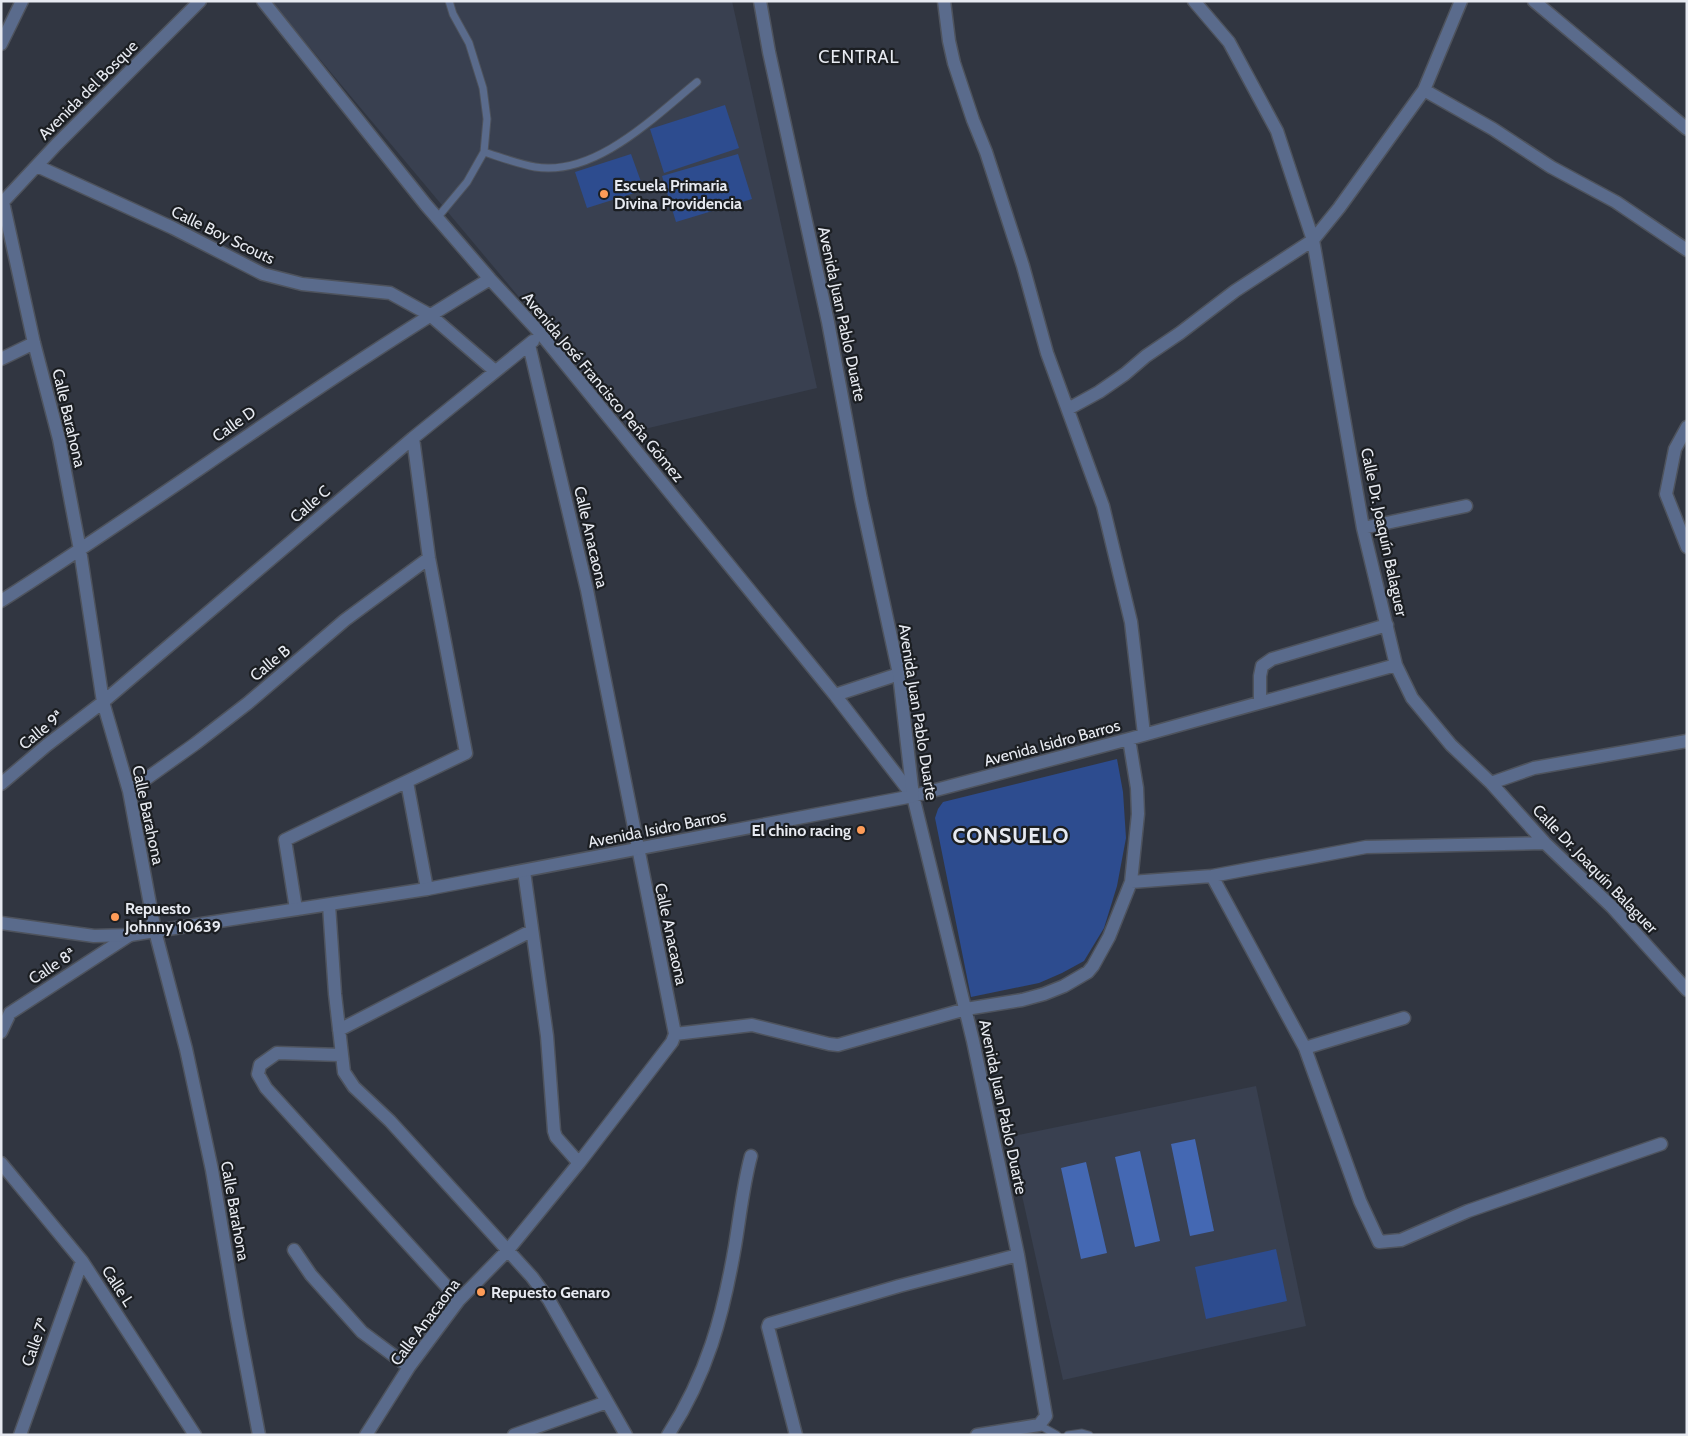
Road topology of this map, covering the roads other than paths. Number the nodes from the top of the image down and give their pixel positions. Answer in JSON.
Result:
{"nodes":[{"id":1,"x":22,"y":1,"type":"edge"},
{"id":2,"x":200,"y":1,"type":"edge"},
{"id":3,"x":264,"y":1,"type":"edge"},
{"id":4,"x":449,"y":1,"type":"edge"},
{"id":5,"x":760,"y":1,"type":"edge"},
{"id":6,"x":944,"y":1,"type":"edge"},
{"id":7,"x":1194,"y":1,"type":"edge"},
{"id":8,"x":1461,"y":1,"type":"edge"},
{"id":9,"x":1534,"y":1,"type":"edge"},
{"id":10,"x":1,"y":44,"type":"edge"},
{"id":11,"x":697,"y":82,"type":"dead end"},
{"id":12,"x":1424,"y":90,"type":"junction"},
{"id":13,"x":1687,"y":129,"type":"edge"},
{"id":14,"x":484,"y":152,"type":"junction"},
{"id":15,"x":37,"y":166,"type":"junction"},
{"id":16,"x":2,"y":203,"type":"edge"},
{"id":17,"x":437,"y":218,"type":"junction"},
{"id":18,"x":1313,"y":240,"type":"junction"},
{"id":19,"x":1687,"y":250,"type":"edge"},
{"id":20,"x":490,"y":279,"type":"junction"},
{"id":21,"x":430,"y":314,"type":"junction"},
{"id":22,"x":541,"y":334,"type":"junction"},
{"id":23,"x":34,"y":343,"type":"junction"},
{"id":24,"x":529,"y":345,"type":"junction"},
{"id":25,"x":1,"y":359,"type":"edge"},
{"id":26,"x":495,"y":372,"type":"junction"},
{"id":27,"x":1068,"y":409,"type":"junction"},
{"id":28,"x":1687,"y":427,"type":"edge"},
{"id":29,"x":413,"y":438,"type":"junction"},
{"id":30,"x":1466,"y":506,"type":"dead end"},
{"id":31,"x":1363,"y":528,"type":"junction"},
{"id":32,"x":1687,"y":547,"type":"edge"},
{"id":33,"x":80,"y":550,"type":"junction"},
{"id":34,"x":429,"y":558,"type":"junction"},
{"id":35,"x":1,"y":601,"type":"edge"},
{"id":36,"x":1387,"y":625,"type":"junction"},
{"id":37,"x":1396,"y":665,"type":"junction"},
{"id":38,"x":899,"y":674,"type":"junction"},
{"id":39,"x":835,"y":695,"type":"junction"},
{"id":40,"x":103,"y":702,"type":"junction"},
{"id":41,"x":1260,"y":702,"type":"junction"},
{"id":42,"x":1144,"y":734,"type":"junction"},
{"id":43,"x":1129,"y":739,"type":"junction"},
{"id":44,"x":1687,"y":741,"type":"edge"},
{"id":45,"x":407,"y":782,"type":"junction"},
{"id":46,"x":1491,"y":783,"type":"junction"},
{"id":47,"x":1,"y":784,"type":"edge"},
{"id":48,"x":129,"y":791,"type":"junction"},
{"id":49,"x":913,"y":796,"type":"junction"},
{"id":50,"x":1545,"y":844,"type":"junction"},
{"id":51,"x":637,"y":850,"type":"junction"},
{"id":52,"x":524,"y":871,"type":"junction"},
{"id":53,"x":1212,"y":876,"type":"junction"},
{"id":54,"x":1131,"y":882,"type":"junction"},
{"id":55,"x":426,"y":889,"type":"junction"},
{"id":56,"x":329,"y":905,"type":"junction"},
{"id":57,"x":296,"y":909,"type":"junction"},
{"id":58,"x":1,"y":923,"type":"edge"},
{"id":59,"x":531,"y":930,"type":"junction"},
{"id":60,"x":155,"y":931,"type":"junction"},
{"id":61,"x":130,"y":935,"type":"junction"},
{"id":62,"x":1687,"y":990,"type":"edge"},
{"id":63,"x":966,"y":1009,"type":"junction"},
{"id":64,"x":1404,"y":1018,"type":"dead end"},
{"id":65,"x":338,"y":1030,"type":"junction"},
{"id":66,"x":1,"y":1032,"type":"edge"},
{"id":67,"x":675,"y":1034,"type":"junction"},
{"id":68,"x":1305,"y":1048,"type":"junction"},
{"id":69,"x":341,"y":1055,"type":"junction"},
{"id":70,"x":1661,"y":1144,"type":"dead end"},
{"id":71,"x":750,"y":1156,"type":"dead end"},
{"id":72,"x":1,"y":1163,"type":"edge"},
{"id":73,"x":579,"y":1163,"type":"junction"},
{"id":74,"x":294,"y":1250,"type":"dead end"},
{"id":75,"x":508,"y":1250,"type":"junction"},
{"id":76,"x":1018,"y":1255,"type":"junction"},
{"id":77,"x":82,"y":1261,"type":"junction"},
{"id":78,"x":459,"y":1300,"type":"junction"},
{"id":79,"x":409,"y":1367,"type":"junction"},
{"id":80,"x":607,"y":1402,"type":"junction"},
{"id":81,"x":1039,"y":1425,"type":"junction"},
{"id":82,"x":20,"y":1435,"type":"edge"},
{"id":83,"x":195,"y":1435,"type":"edge"},
{"id":84,"x":259,"y":1435,"type":"edge"},
{"id":85,"x":366,"y":1435,"type":"edge"},
{"id":86,"x":514,"y":1435,"type":"edge"},
{"id":87,"x":626,"y":1435,"type":"edge"},
{"id":88,"x":668,"y":1435,"type":"edge"},
{"id":89,"x":796,"y":1435,"type":"edge"},
{"id":90,"x":977,"y":1435,"type":"edge"},
{"id":91,"x":1057,"y":1435,"type":"edge"},
{"id":92,"x":1068,"y":1435,"type":"edge"},
{"id":93,"x":1089,"y":1435,"type":"edge"}],
"edges":[{"from":1,"to":10,"type":"street"},
{"from":2,"to":15,"type":"street","name":"Avenida del Bosque"},
{"from":3,"to":17,"type":"street","name":"Avenida José Francisco Peña Gómez"},
{"from":4,"to":14,"type":"lane"},
{"from":5,"to":38,"type":"street","name":"Avenida Juan Pablo Duarte"},
{"from":6,"to":27,"type":"street"},
{"from":7,"to":18,"type":"street","name":"Calle Dr. Joaquín Balaguer"},
{"from":8,"to":12,"type":"street"},
{"from":9,"to":13,"type":"street"},
{"from":11,"to":14,"type":"lane"},
{"from":12,"to":18,"type":"street"},
{"from":12,"to":19,"type":"street"},
{"from":14,"to":17,"type":"lane"},
{"from":15,"to":16,"type":"street","name":"Avenida del Bosque"},
{"from":15,"to":21,"type":"street","name":"Calle Boy Scouts"},
{"from":16,"to":23,"type":"street","name":"Calle Barahona"},
{"from":17,"to":20,"type":"street","name":"Avenida José Francisco Peña Gómez"},
{"from":18,"to":27,"type":"street"},
{"from":18,"to":31,"type":"street","name":"Calle Dr. Joaquín Balaguer"},
{"from":20,"to":21,"type":"street","name":"Calle D"},
{"from":20,"to":22,"type":"street","name":"Avenida José Francisco Peña Gómez"},
{"from":21,"to":26,"type":"street","name":"Calle Boy Scouts"},
{"from":21,"to":33,"type":"street","name":"Calle D"},
{"from":22,"to":24,"type":"street","name":"Calle C"},
{"from":22,"to":39,"type":"street","name":"Avenida José Francisco Peña Gómez"},
{"from":23,"to":25,"type":"street"},
{"from":23,"to":33,"type":"street","name":"Calle Barahona"},
{"from":24,"to":26,"type":"street","name":"Calle C"},
{"from":24,"to":51,"type":"street","name":"Calle Anacaona"},
{"from":26,"to":29,"type":"street","name":"Calle C"},
{"from":27,"to":42,"type":"street"},
{"from":28,"to":32,"type":"street"},
{"from":29,"to":34,"type":"street"},
{"from":29,"to":40,"type":"street","name":"Calle C"},
{"from":30,"to":31,"type":"street"},
{"from":31,"to":36,"type":"street","name":"Calle Dr. Joaquín Balaguer"},
{"from":33,"to":35,"type":"street","name":"Calle D"},
{"from":33,"to":40,"type":"street","name":"Calle Barahona"},
{"from":34,"to":45,"type":"street"},
{"from":34,"to":48,"type":"street","name":"Calle B"},
{"from":36,"to":37,"type":"street","name":"Calle Dr. Joaquín Balaguer"},
{"from":36,"to":41,"type":"street"},
{"from":37,"to":41,"type":"street","name":"Avenida Isidro Barros"},
{"from":37,"to":46,"type":"street","name":"Calle Dr. Joaquín Balaguer"},
{"from":38,"to":39,"type":"street"},
{"from":38,"to":49,"type":"street","name":"Avenida Juan Pablo Duarte"},
{"from":39,"to":49,"type":"street","name":"Avenida José Francisco Peña Gómez"},
{"from":40,"to":47,"type":"street","name":"Calle 9ª"},
{"from":40,"to":48,"type":"street","name":"Calle Barahona"},
{"from":41,"to":42,"type":"street","name":"Avenida Isidro Barros"},
{"from":42,"to":43,"type":"street","name":"Avenida Isidro Barros"},
{"from":43,"to":49,"type":"street","name":"Avenida Isidro Barros"},
{"from":43,"to":54,"type":"street"},
{"from":44,"to":46,"type":"street"},
{"from":45,"to":55,"type":"street"},
{"from":45,"to":57,"type":"street"},
{"from":46,"to":50,"type":"street","name":"Calle Dr. Joaquín Balaguer"},
{"from":48,"to":60,"type":"street","name":"Calle Barahona"},
{"from":49,"to":51,"type":"street","name":"Avenida Isidro Barros"},
{"from":49,"to":63,"type":"street","name":"Avenida Juan Pablo Duarte"},
{"from":50,"to":53,"type":"street"},
{"from":50,"to":62,"type":"street","name":"Calle Dr. Joaquín Balaguer"},
{"from":51,"to":52,"type":"street","name":"Avenida Isidro Barros"},
{"from":51,"to":67,"type":"street","name":"Calle Anacaona"},
{"from":52,"to":55,"type":"street","name":"Avenida Isidro Barros"},
{"from":52,"to":59,"type":"street"},
{"from":53,"to":54,"type":"street"},
{"from":53,"to":68,"type":"street"},
{"from":54,"to":63,"type":"street"},
{"from":55,"to":56,"type":"street","name":"Avenida Isidro Barros"},
{"from":56,"to":57,"type":"street","name":"Avenida Isidro Barros"},
{"from":56,"to":65,"type":"street"},
{"from":57,"to":60,"type":"street","name":"Avenida Isidro Barros"},
{"from":58,"to":61,"type":"street","name":"Avenida Isidro Barros"},
{"from":59,"to":65,"type":"street"},
{"from":59,"to":73,"type":"street"},
{"from":60,"to":61,"type":"street","name":"Avenida Isidro Barros"},
{"from":60,"to":84,"type":"street","name":"Calle Barahona"},
{"from":61,"to":66,"type":"street","name":"Calle 8ª"},
{"from":63,"to":67,"type":"street"},
{"from":63,"to":76,"type":"street","name":"Avenida Juan Pablo Duarte"},
{"from":64,"to":68,"type":"street"},
{"from":65,"to":69,"type":"street"},
{"from":67,"to":73,"type":"street","name":"Calle Anacaona"},
{"from":68,"to":70,"type":"street"},
{"from":69,"to":75,"type":"street"},
{"from":69,"to":78,"type":"street"},
{"from":71,"to":88,"type":"street"},
{"from":72,"to":77,"type":"street","name":"Calle L"},
{"from":73,"to":75,"type":"street","name":"Calle Anacaona"},
{"from":74,"to":79,"type":"street"},
{"from":75,"to":78,"type":"street","name":"Calle Anacaona"},
{"from":75,"to":80,"type":"street"},
{"from":76,"to":81,"type":"street","name":"Avenida Juan Pablo Duarte"},
{"from":76,"to":89,"type":"street"},
{"from":77,"to":82,"type":"street","name":"Calle 7ª"},
{"from":77,"to":83,"type":"street","name":"Calle L"},
{"from":78,"to":79,"type":"street","name":"Calle Anacaona"},
{"from":79,"to":85,"type":"street","name":"Calle Anacaona"},
{"from":80,"to":86,"type":"street"},
{"from":80,"to":87,"type":"street"},
{"from":81,"to":90,"type":"street"},
{"from":81,"to":91,"type":"lane"},
{"from":92,"to":93,"type":"lane"}]}
